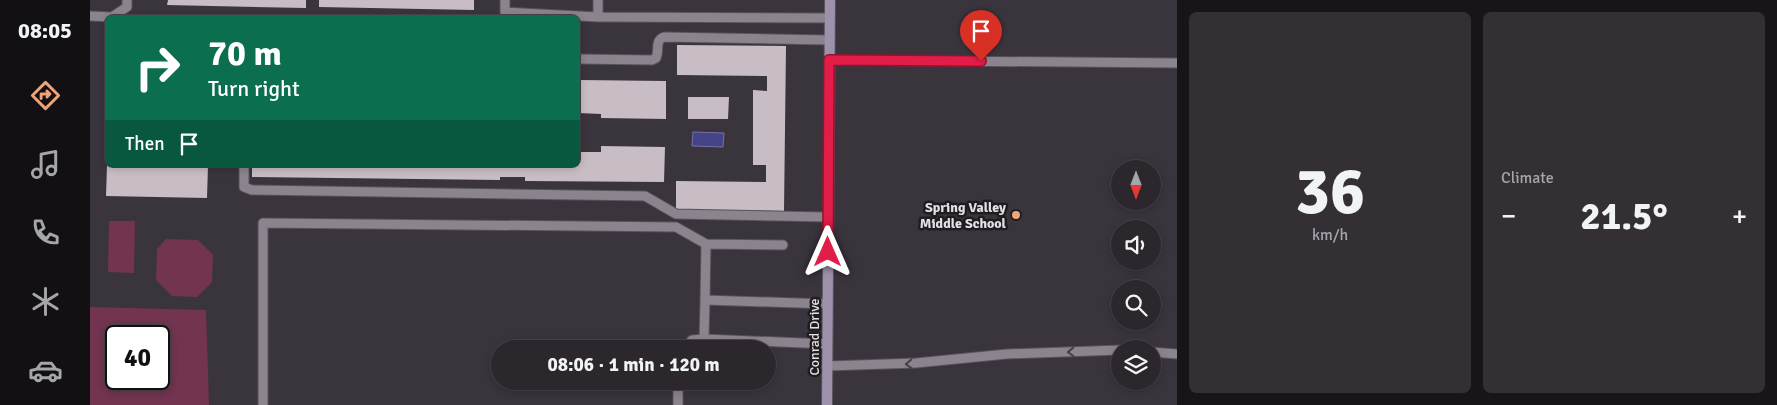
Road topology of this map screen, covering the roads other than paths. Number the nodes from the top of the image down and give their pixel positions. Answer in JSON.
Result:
{"nodes":[{"id":1,"x":127,"y":0,"type":"edge"},
{"id":2,"x":505,"y":0,"type":"edge"},
{"id":3,"x":598,"y":0,"type":"edge"},
{"id":4,"x":830,"y":0,"type":"edge"},
{"id":5,"x":115,"y":15,"type":"edge"},
{"id":6,"x":561,"y":15,"type":"edge"},
{"id":7,"x":90,"y":16,"type":"edge"},
{"id":8,"x":580,"y":16,"type":"edge"},
{"id":9,"x":105,"y":17,"type":"edge"},
{"id":10,"x":598,"y":17,"type":"junction"},
{"id":11,"x":830,"y":18,"type":"junction"},
{"id":12,"x":829,"y":40,"type":"junction"},
{"id":13,"x":580,"y":59,"type":"edge"},
{"id":14,"x":829,"y":60,"type":"junction"},
{"id":15,"x":1177,"y":63,"type":"edge"},
{"id":16,"x":244,"y":167,"type":"edge"},
{"id":17,"x":828,"y":217,"type":"junction"},
{"id":18,"x":706,"y":244,"type":"junction"},
{"id":19,"x":783,"y":246,"type":"dead end"},
{"id":20,"x":705,"y":300,"type":"junction"},
{"id":21,"x":828,"y":304,"type":"junction"},
{"id":22,"x":704,"y":339,"type":"junction"},
{"id":23,"x":692,"y":340,"type":"edge"},
{"id":24,"x":827,"y":344,"type":"junction"},
{"id":25,"x":1111,"y":350,"type":"edge"},
{"id":26,"x":1161,"y":353,"type":"edge"},
{"id":27,"x":1177,"y":354,"type":"edge"},
{"id":28,"x":827,"y":366,"type":"junction"},
{"id":29,"x":678,"y":390,"type":"edge"},
{"id":30,"x":263,"y":405,"type":"edge"},
{"id":31,"x":678,"y":405,"type":"edge"},
{"id":32,"x":827,"y":405,"type":"edge"}],
"edges":[{"from":1,"to":5,"type":"lane"},
{"from":2,"to":6,"type":"lane"},
{"from":3,"to":10,"type":"lane"},
{"from":4,"to":11,"type":"street","name":"Conrad Drive"},
{"from":7,"to":9,"type":"lane"},
{"from":8,"to":10,"type":"lane"},
{"from":10,"to":11,"type":"lane"},
{"from":11,"to":12,"type":"street","name":"Conrad Drive"},
{"from":12,"to":13,"type":"lane"},
{"from":12,"to":14,"type":"street","name":"Conrad Drive"},
{"from":14,"to":15,"type":"lane"},
{"from":14,"to":17,"type":"street","name":"Conrad Drive"},
{"from":16,"to":17,"type":"lane"},
{"from":17,"to":21,"type":"street","name":"Conrad Drive"},
{"from":18,"to":19,"type":"lane"},
{"from":18,"to":20,"type":"lane"},
{"from":18,"to":30,"type":"lane"},
{"from":20,"to":21,"type":"lane"},
{"from":20,"to":22,"type":"lane"},
{"from":21,"to":24,"type":"street","name":"Conrad Drive"},
{"from":22,"to":23,"type":"lane"},
{"from":22,"to":24,"type":"lane"},
{"from":24,"to":28,"type":"street","name":"Conrad Drive"},
{"from":25,"to":28,"type":"lane","one_way":true},
{"from":26,"to":27,"type":"lane"},
{"from":28,"to":32,"type":"street","name":"Conrad Drive"},
{"from":29,"to":31,"type":"lane"}]}
